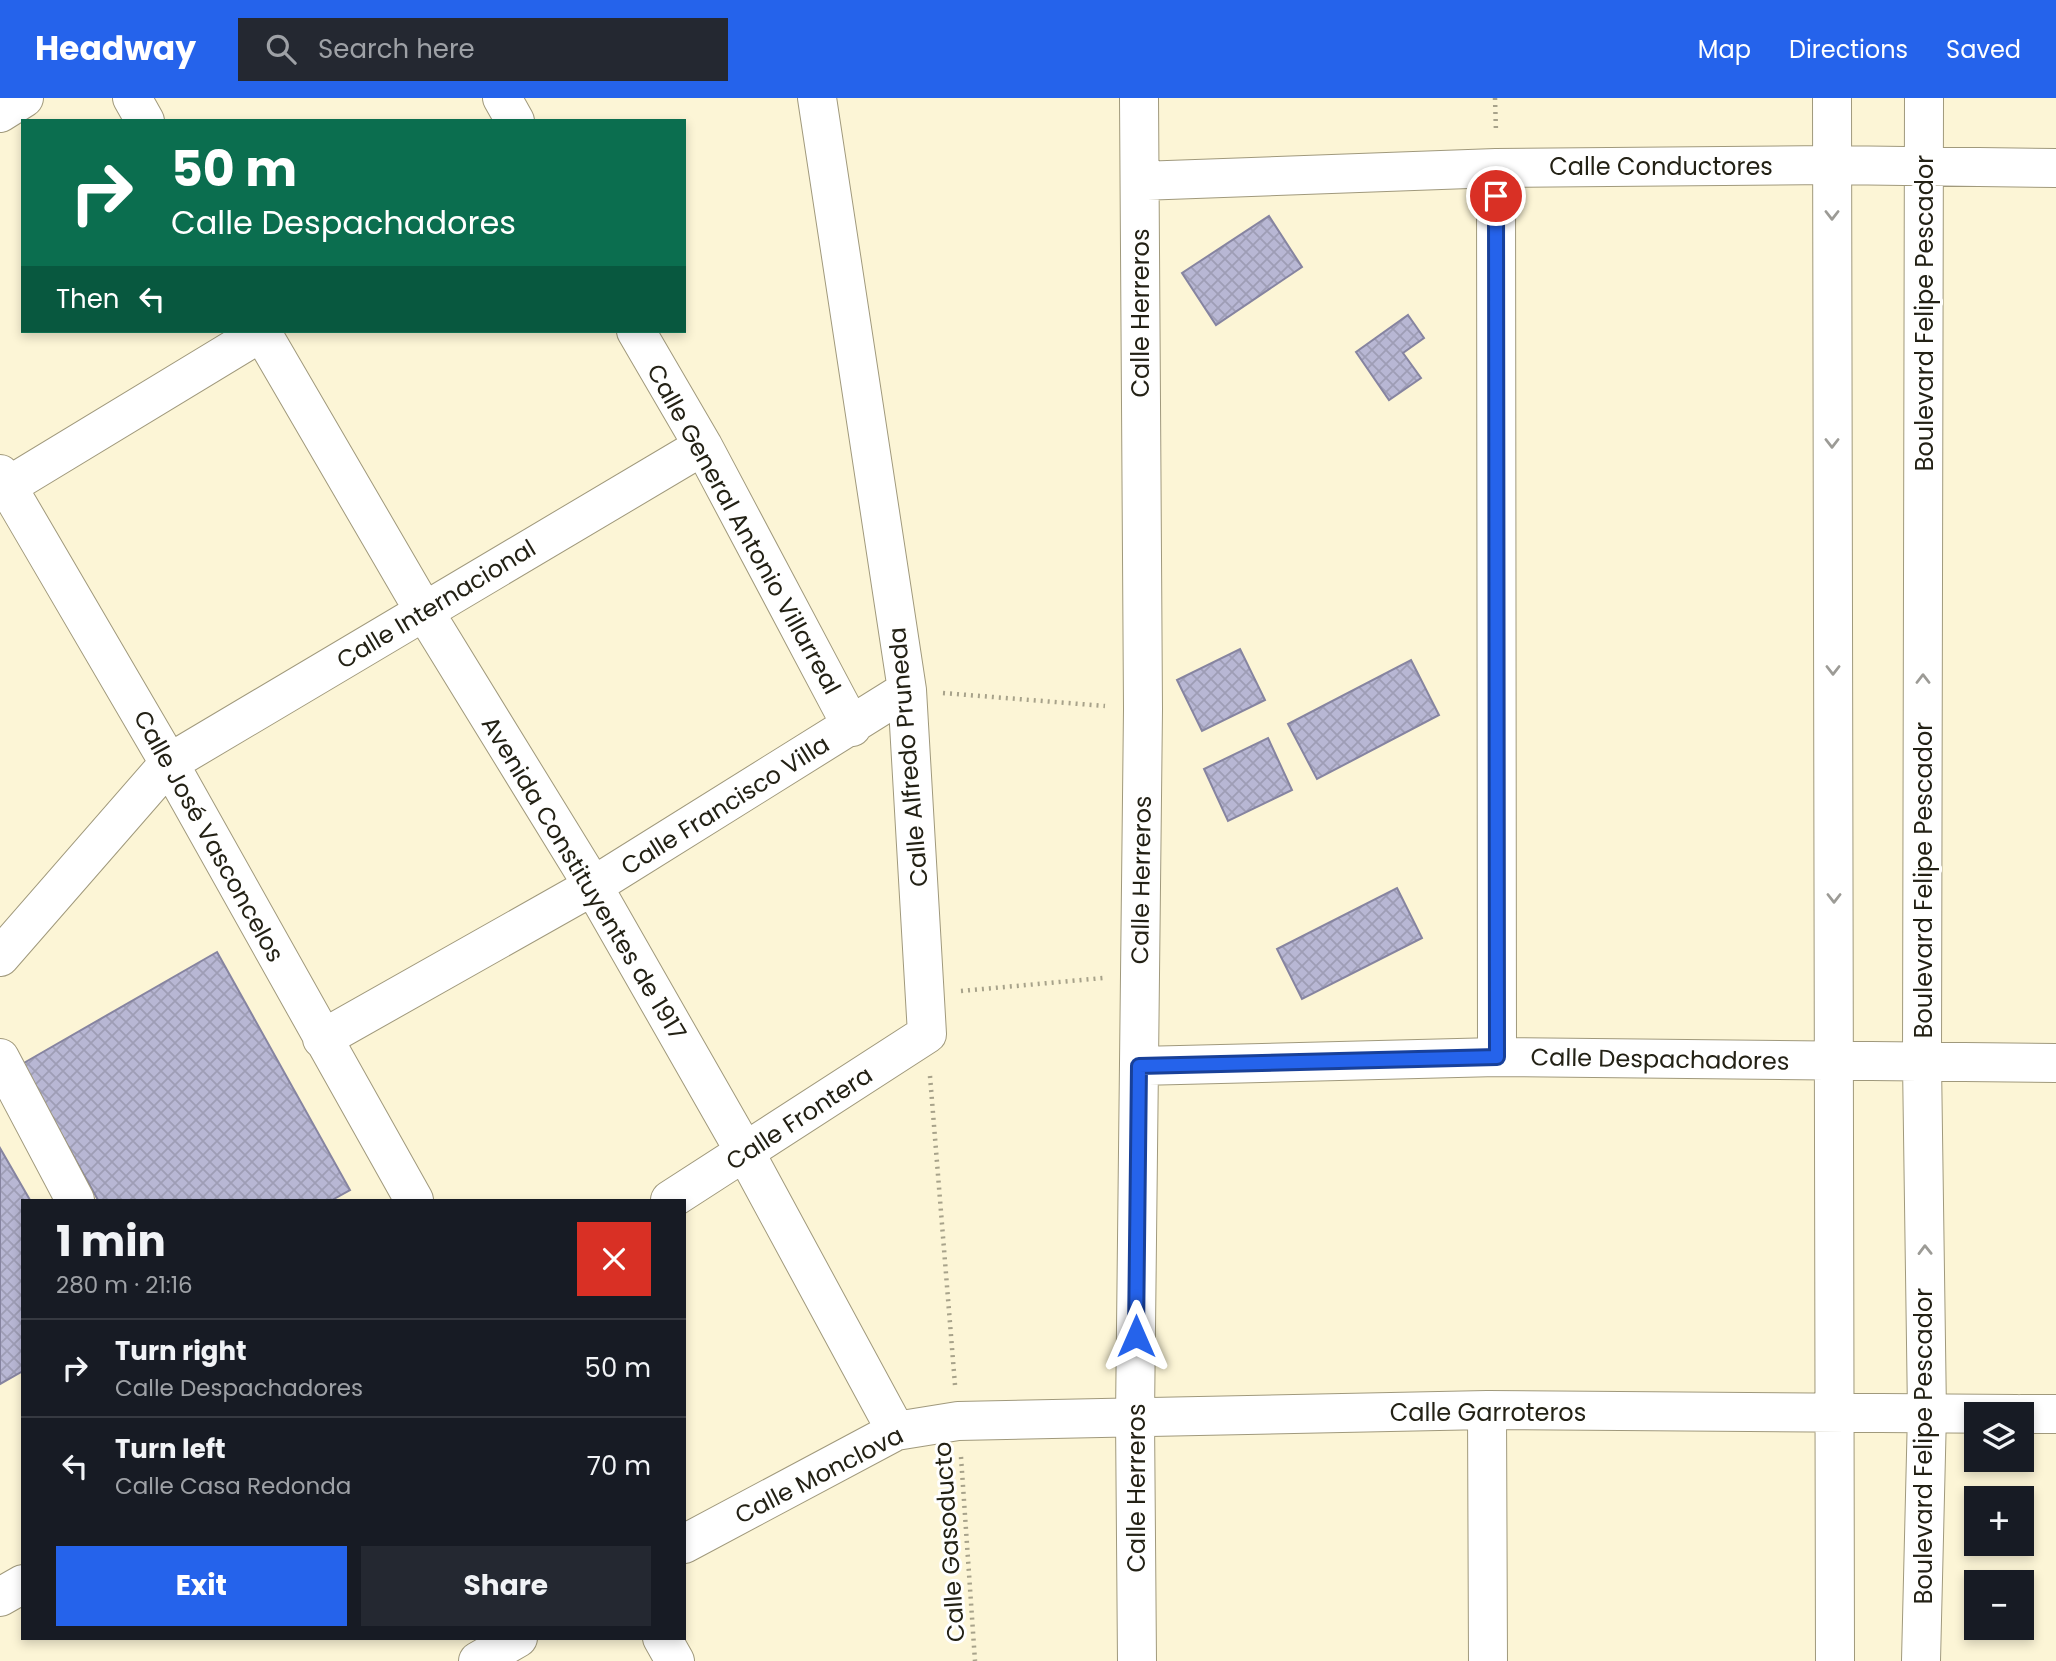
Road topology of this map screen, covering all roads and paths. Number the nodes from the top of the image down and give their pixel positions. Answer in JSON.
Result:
{"nodes":[{"id":1,"x":24,"y":98,"type":"edge"},
{"id":2,"x":132,"y":98,"type":"edge"},
{"id":3,"x":502,"y":98,"type":"edge"},
{"id":4,"x":817,"y":98,"type":"edge"},
{"id":5,"x":1139,"y":98,"type":"edge"},
{"id":6,"x":1832,"y":98,"type":"edge"},
{"id":7,"x":1924,"y":98,"type":"edge"},
{"id":8,"x":0,"y":113,"type":"edge"},
{"id":9,"x":144,"y":119,"type":"edge"},
{"id":10,"x":514,"y":119,"type":"edge"},
{"id":11,"x":1831,"y":165,"type":"junction"},
{"id":12,"x":1924,"y":166,"type":"junction"},
{"id":13,"x":1496,"y":168,"type":"junction"},
{"id":14,"x":2056,"y":168,"type":"edge"},
{"id":15,"x":1140,"y":181,"type":"junction"},
{"id":16,"x":259,"y":333,"type":"edge"},
{"id":17,"x":263,"y":333,"type":"edge"},
{"id":18,"x":637,"y":333,"type":"edge"},
{"id":19,"x":703,"y":446,"type":"junction"},
{"id":20,"x":4,"y":480,"type":"edge"},
{"id":21,"x":424,"y":611,"type":"junction"},
{"id":22,"x":907,"y":690,"type":"junction"},
{"id":23,"x":1143,"y":709,"type":"junction"},
{"id":24,"x":852,"y":727,"type":"junction"},
{"id":25,"x":169,"y":762,"type":"junction"},
{"id":26,"x":593,"y":886,"type":"junction"},
{"id":27,"x":0,"y":957,"type":"edge"},
{"id":28,"x":1140,"y":975,"type":"junction"},
{"id":29,"x":926,"y":994,"type":"junction"},
{"id":30,"x":927,"y":1034,"type":"junction"},
{"id":31,"x":322,"y":1039,"type":"junction"},
{"id":32,"x":1497,"y":1057,"type":"junction"},
{"id":33,"x":0,"y":1058,"type":"edge"},
{"id":34,"x":1834,"y":1061,"type":"junction"},
{"id":35,"x":1922,"y":1063,"type":"junction"},
{"id":36,"x":2056,"y":1063,"type":"edge"},
{"id":37,"x":1139,"y":1066,"type":"junction"},
{"id":38,"x":746,"y":1154,"type":"junction"},
{"id":39,"x":74,"y":1199,"type":"edge"},
{"id":40,"x":413,"y":1199,"type":"edge"},
{"id":41,"x":672,"y":1199,"type":"edge"},
{"id":42,"x":1487,"y":1410,"type":"junction"},
{"id":43,"x":1927,"y":1413,"type":"junction"},
{"id":44,"x":1964,"y":1413,"type":"edge"},
{"id":45,"x":2034,"y":1414,"type":"edge"},
{"id":46,"x":2056,"y":1414,"type":"edge"},
{"id":47,"x":1836,"y":1415,"type":"junction"},
{"id":48,"x":1135,"y":1418,"type":"junction"},
{"id":49,"x":958,"y":1421,"type":"junction"},
{"id":50,"x":896,"y":1431,"type":"junction"},
{"id":51,"x":686,"y":1543,"type":"edge"},
{"id":52,"x":21,"y":1585,"type":"edge"},
{"id":53,"x":0,"y":1597,"type":"edge"},
{"id":54,"x":515,"y":1640,"type":"edge"},
{"id":55,"x":663,"y":1640,"type":"edge"},
{"id":56,"x":478,"y":1661,"type":"edge"},
{"id":57,"x":675,"y":1661,"type":"edge"},
{"id":58,"x":975,"y":1661,"type":"edge"},
{"id":59,"x":1137,"y":1661,"type":"edge"},
{"id":60,"x":1488,"y":1661,"type":"edge"},
{"id":61,"x":1835,"y":1661,"type":"edge"},
{"id":62,"x":1921,"y":1661,"type":"edge"}],
"edges":[{"from":1,"to":8,"type":"street"},
{"from":2,"to":9,"type":"street"},
{"from":3,"to":10,"type":"street"},
{"from":4,"to":22,"type":"street","name":"Calle Alfredo Pruneda"},
{"from":5,"to":15,"type":"street","name":"Calle Herreros"},
{"from":6,"to":11,"type":"street"},
{"from":7,"to":12,"type":"street","name":"Boulevard Felipe Pescador"},
{"from":11,"to":12,"type":"street","name":"Calle Conductores"},
{"from":11,"to":13,"type":"street","name":"Calle Conductores"},
{"from":11,"to":34,"type":"street","one_way":true},
{"from":12,"to":14,"type":"street","name":"Calle Conductores"},
{"from":35,"to":12,"type":"street","name":"Boulevard Felipe Pescador","one_way":true},
{"from":13,"to":15,"type":"street","name":"Calle Conductores"},
{"from":13,"to":32,"type":"street"},
{"from":15,"to":23,"type":"street","name":"Calle Herreros"},
{"from":16,"to":20,"type":"street"},
{"from":17,"to":21,"type":"street","name":"Avenida Constituyentes de 1917"},
{"from":18,"to":19,"type":"street","name":"Calle General Antonio Villarreal"},
{"from":19,"to":21,"type":"street","name":"Calle Internacional"},
{"from":19,"to":24,"type":"street","name":"Calle General Antonio Villarreal"},
{"from":20,"to":25,"type":"street","name":"Calle José Vasconcelos"},
{"from":21,"to":25,"type":"street","name":"Calle Internacional"},
{"from":21,"to":26,"type":"street","name":"Avenida Constituyentes de 1917"},
{"from":22,"to":23,"type":"path"},
{"from":22,"to":24,"type":"street","name":"Calle Francisco Villa"},
{"from":22,"to":29,"type":"street","name":"Calle Alfredo Pruneda"},
{"from":23,"to":28,"type":"street","name":"Calle Herreros"},
{"from":24,"to":26,"type":"street","name":"Calle Francisco Villa"},
{"from":25,"to":27,"type":"street","name":"Calle Internacional"},
{"from":25,"to":31,"type":"street","name":"Calle José Vasconcelos"},
{"from":26,"to":31,"type":"street","name":"Calle Francisco Villa"},
{"from":26,"to":38,"type":"street","name":"Avenida Constituyentes de 1917"},
{"from":28,"to":29,"type":"path"},
{"from":28,"to":37,"type":"street","name":"Calle Herreros"},
{"from":29,"to":30,"type":"street","name":"Calle Alfredo Pruneda"},
{"from":30,"to":38,"type":"street","name":"Calle Frontera"},
{"from":30,"to":49,"type":"path"},
{"from":31,"to":40,"type":"street","name":"Calle José Vasconcelos"},
{"from":32,"to":34,"type":"street","name":"Calle Despachadores"},
{"from":32,"to":37,"type":"street","name":"Calle Despachadores"},
{"from":33,"to":39,"type":"street"},
{"from":34,"to":35,"type":"street","name":"Calle Despachadores"},
{"from":34,"to":47,"type":"street"},
{"from":35,"to":36,"type":"street","name":"Calle Despachadores"},
{"from":43,"to":35,"type":"street","name":"Boulevard Felipe Pescador","one_way":true},
{"from":37,"to":48,"type":"street","name":"Calle Herreros"},
{"from":38,"to":41,"type":"street","name":"Calle Frontera"},
{"from":38,"to":50,"type":"street","name":"Avenida Constituyentes de 1917"},
{"from":42,"to":47,"type":"street","name":"Calle Garroteros"},
{"from":42,"to":48,"type":"street","name":"Calle Garroteros"},
{"from":42,"to":60,"type":"street"},
{"from":43,"to":44,"type":"street","name":"Calle Garroteros"},
{"from":43,"to":47,"type":"street","name":"Calle Garroteros"},
{"from":43,"to":62,"type":"street","name":"Boulevard Felipe Pescador"},
{"from":45,"to":46,"type":"street","name":"Calle Garroteros"},
{"from":47,"to":61,"type":"street"},
{"from":48,"to":49,"type":"street","name":"Calle Garroteros"},
{"from":48,"to":59,"type":"street","name":"Calle Herreros"},
{"from":49,"to":50,"type":"street","name":"Calle Monclova"},
{"from":49,"to":58,"type":"path","name":"Calle Gasoducto"},
{"from":50,"to":51,"type":"street","name":"Calle Monclova"},
{"from":52,"to":53,"type":"street"},
{"from":54,"to":56,"type":"street"},
{"from":55,"to":57,"type":"street"}]}
